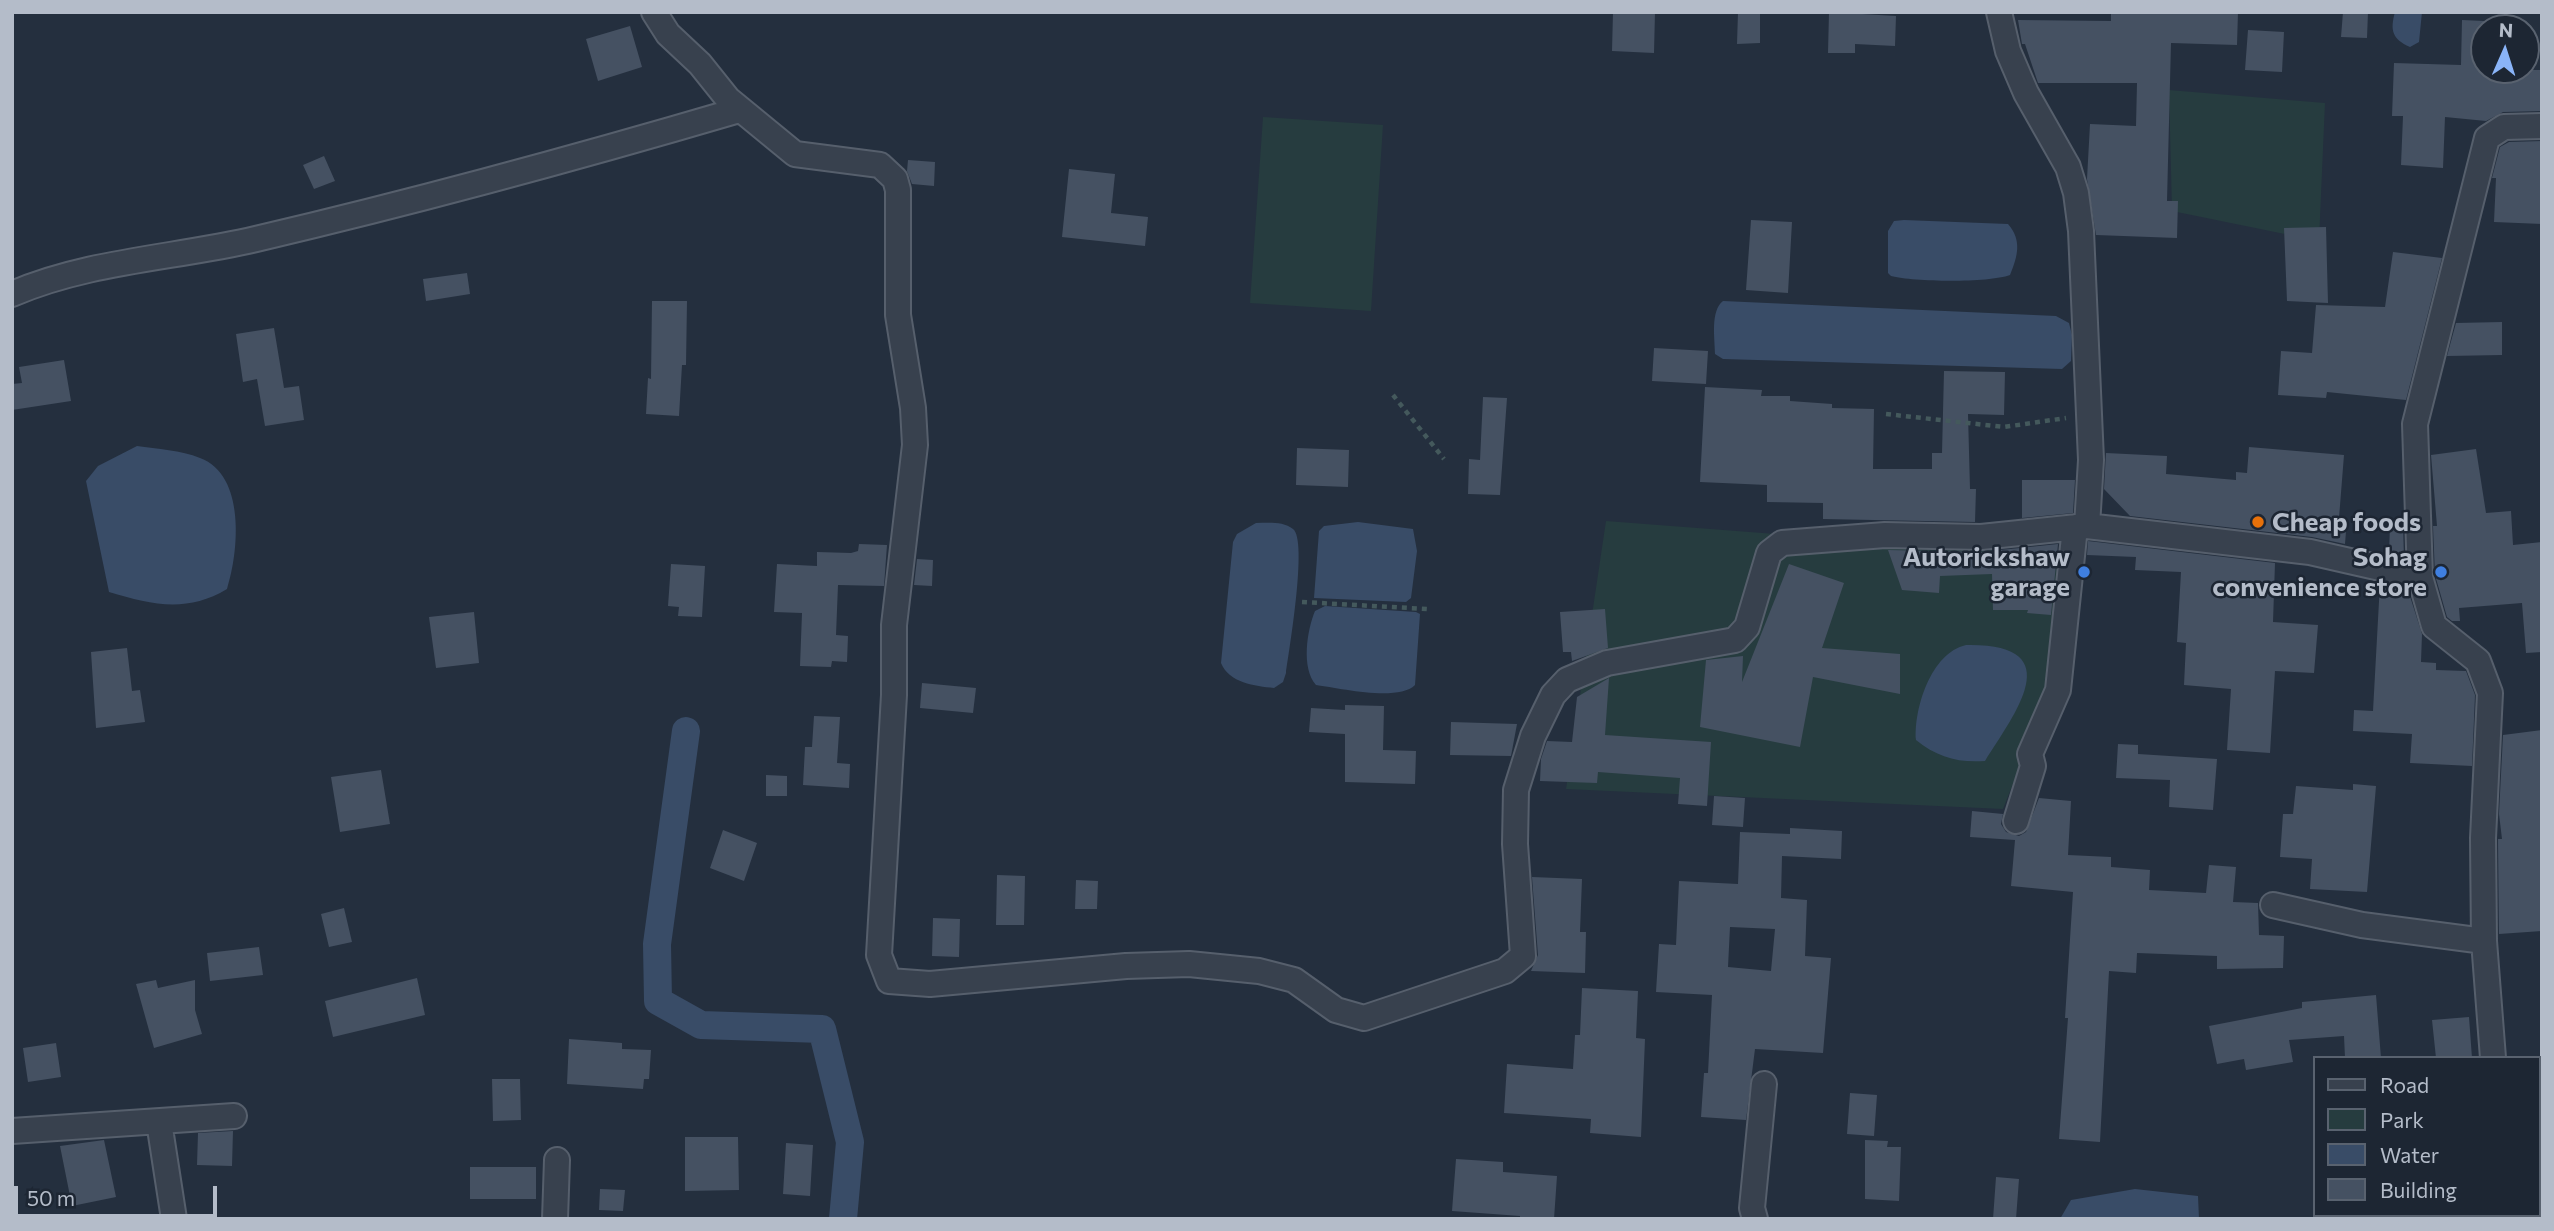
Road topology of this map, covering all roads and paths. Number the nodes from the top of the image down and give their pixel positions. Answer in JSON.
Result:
{"nodes":[{"id":1,"x":654,"y":12,"type":"edge"},
{"id":2,"x":1999,"y":12,"type":"edge"},
{"id":3,"x":739,"y":110,"type":"junction"},
{"id":4,"x":2542,"y":126,"type":"edge"},
{"id":5,"x":12,"y":295,"type":"edge"},
{"id":6,"x":1392,"y":395,"type":"dead end"},
{"id":7,"x":1886,"y":414,"type":"dead end"},
{"id":8,"x":2087,"y":415,"type":"junction"},
{"id":9,"x":1444,"y":459,"type":"dead end"},
{"id":10,"x":2081,"y":527,"type":"junction"},
{"id":11,"x":2420,"y":577,"type":"junction"},
{"id":12,"x":1302,"y":603,"type":"dead end"},
{"id":13,"x":1427,"y":609,"type":"dead end"},
{"id":14,"x":2016,"y":821,"type":"dead end"},
{"id":15,"x":2273,"y":905,"type":"dead end"},
{"id":16,"x":2484,"y":941,"type":"junction"},
{"id":17,"x":2493,"y":1056,"type":"edge"},
{"id":18,"x":1764,"y":1084,"type":"dead end"},
{"id":19,"x":234,"y":1116,"type":"dead end"},
{"id":20,"x":159,"y":1122,"type":"junction"},
{"id":21,"x":12,"y":1131,"type":"edge"},
{"id":22,"x":557,"y":1160,"type":"dead end"},
{"id":23,"x":174,"y":1219,"type":"edge"},
{"id":24,"x":555,"y":1219,"type":"edge"},
{"id":25,"x":1755,"y":1219,"type":"edge"}],
"edges":[{"from":1,"to":3,"type":"street"},
{"from":2,"to":8,"type":"street"},
{"from":3,"to":5,"type":"street"},
{"from":3,"to":10,"type":"street"},
{"from":4,"to":11,"type":"street"},
{"from":6,"to":9,"type":"path"},
{"from":7,"to":8,"type":"path"},
{"from":8,"to":10,"type":"street"},
{"from":10,"to":11,"type":"street"},
{"from":10,"to":14,"type":"street"},
{"from":11,"to":16,"type":"street"},
{"from":12,"to":13,"type":"path"},
{"from":15,"to":16,"type":"street"},
{"from":16,"to":17,"type":"street"},
{"from":18,"to":25,"type":"street"},
{"from":19,"to":20,"type":"street"},
{"from":20,"to":21,"type":"street"},
{"from":20,"to":23,"type":"street"},
{"from":22,"to":24,"type":"street"}]}
